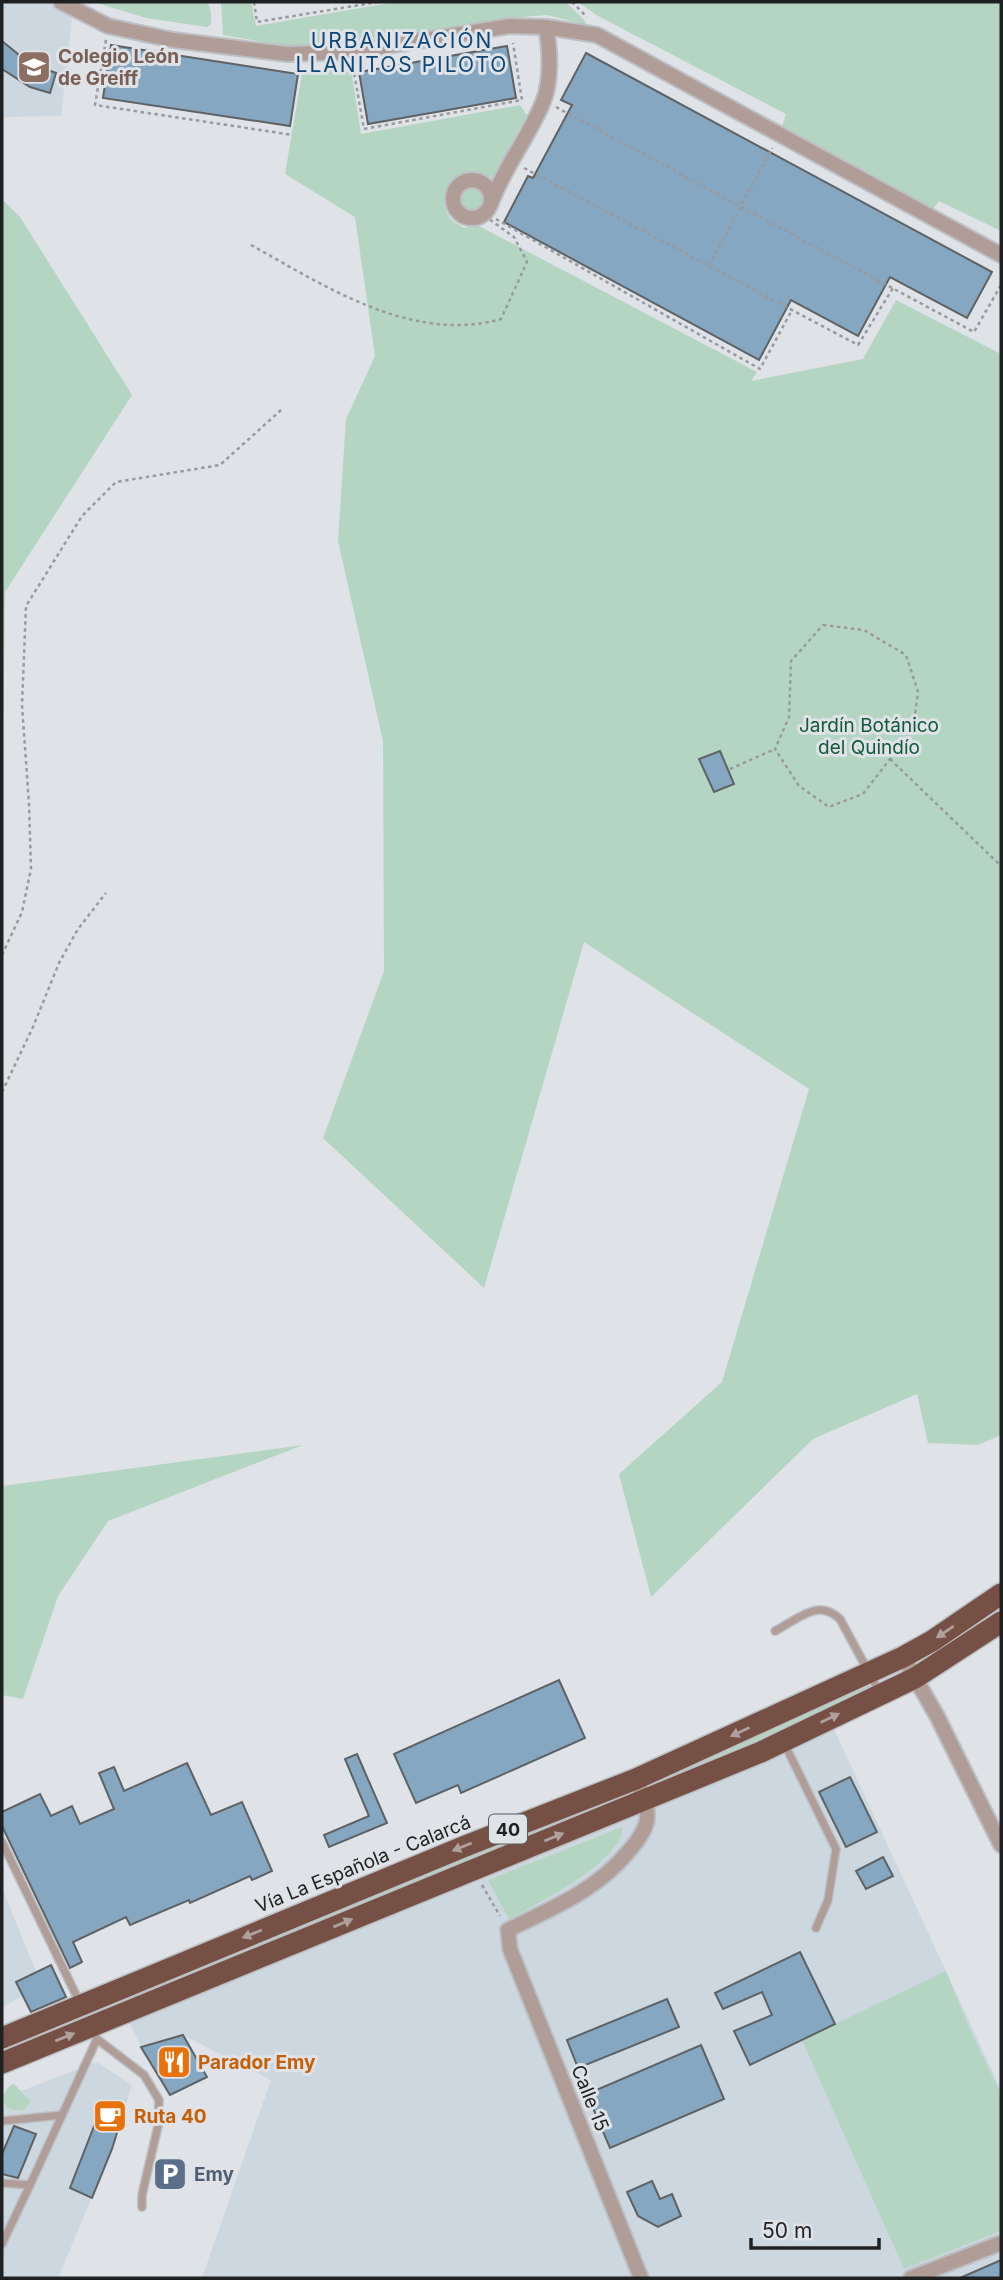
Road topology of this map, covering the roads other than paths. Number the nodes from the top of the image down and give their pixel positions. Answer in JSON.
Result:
{"nodes":[{"id":1,"x":61,"y":2,"type":"edge"},
{"id":2,"x":546,"y":27,"type":"junction"},
{"id":3,"x":493,"y":183,"type":"junction"},
{"id":4,"x":1001,"y":255,"type":"edge"},
{"id":5,"x":1001,"y":1594,"type":"edge"},
{"id":6,"x":1001,"y":1622,"type":"edge"},
{"id":7,"x":775,"y":1631,"type":"dead end"},
{"id":8,"x":903,"y":1657,"type":"junction"},
{"id":9,"x":870,"y":1673,"type":"junction"},
{"id":10,"x":915,"y":1678,"type":"junction"},
{"id":11,"x":880,"y":1694,"type":"junction"},
{"id":12,"x":783,"y":1741,"type":"junction"},
{"id":13,"x":636,"y":1779,"type":"junction"},
{"id":14,"x":645,"y":1801,"type":"junction"},
{"id":15,"x":2,"y":1842,"type":"edge"},
{"id":16,"x":1001,"y":1845,"type":"edge"},
{"id":17,"x":816,"y":1927,"type":"dead end"},
{"id":18,"x":82,"y":2006,"type":"junction"},
{"id":19,"x":94,"y":2033,"type":"junction"},
{"id":20,"x":2,"y":2038,"type":"edge"},
{"id":21,"x":2,"y":2063,"type":"edge"},
{"id":22,"x":62,"y":2115,"type":"junction"},
{"id":23,"x":2,"y":2121,"type":"edge"},
{"id":24,"x":2,"y":2183,"type":"edge"},
{"id":25,"x":30,"y":2185,"type":"junction"},
{"id":26,"x":142,"y":2207,"type":"dead end"},
{"id":27,"x":1001,"y":2243,"type":"edge"},
{"id":28,"x":2,"y":2244,"type":"edge"},
{"id":29,"x":641,"y":2278,"type":"edge"},
{"id":30,"x":911,"y":2278,"type":"edge"}],
"edges":[{"from":1,"to":2,"type":"street"},
{"from":2,"to":3,"type":"street"},
{"from":2,"to":4,"type":"street"},
{"from":3,"to":3,"type":"street"},
{"from":5,"to":8,"type":"highway","name":"Vía La Española - Calarcá","number":"40","one_way":true},
{"from":6,"to":10,"type":"highway","number":"40"},
{"from":7,"to":9,"type":"lane"},
{"from":8,"to":9,"type":"highway","name":"Vía La Española - Calarcá","number":"40"},
{"from":8,"to":10,"type":"street"},
{"from":9,"to":11,"type":"lane"},
{"from":9,"to":13,"type":"highway","name":"Vía La Española - Calarcá","number":"40","one_way":true},
{"from":10,"to":11,"type":"highway","number":"40"},
{"from":10,"to":16,"type":"street"},
{"from":12,"to":11,"type":"highway","number":"40","one_way":true},
{"from":12,"to":14,"type":"highway","number":"40"},
{"from":12,"to":17,"type":"lane"},
{"from":13,"to":14,"type":"street"},
{"from":13,"to":18,"type":"highway","name":"Vía La Española - Calarcá","number":"40","one_way":true},
{"from":19,"to":14,"type":"highway","number":"40","one_way":true},
{"from":14,"to":29,"type":"street","name":"Calle 15"},
{"from":15,"to":18,"type":"lane"},
{"from":18,"to":19,"type":"lane"},
{"from":18,"to":20,"type":"highway","name":"Vía La Española - Calarcá","number":"40"},
{"from":21,"to":19,"type":"highway","number":"40","one_way":true},
{"from":19,"to":22,"type":"lane"},
{"from":19,"to":26,"type":"lane"},
{"from":22,"to":23,"type":"lane"},
{"from":22,"to":25,"type":"lane"},
{"from":24,"to":25,"type":"lane"},
{"from":25,"to":28,"type":"lane"},
{"from":27,"to":30,"type":"street"}]}
